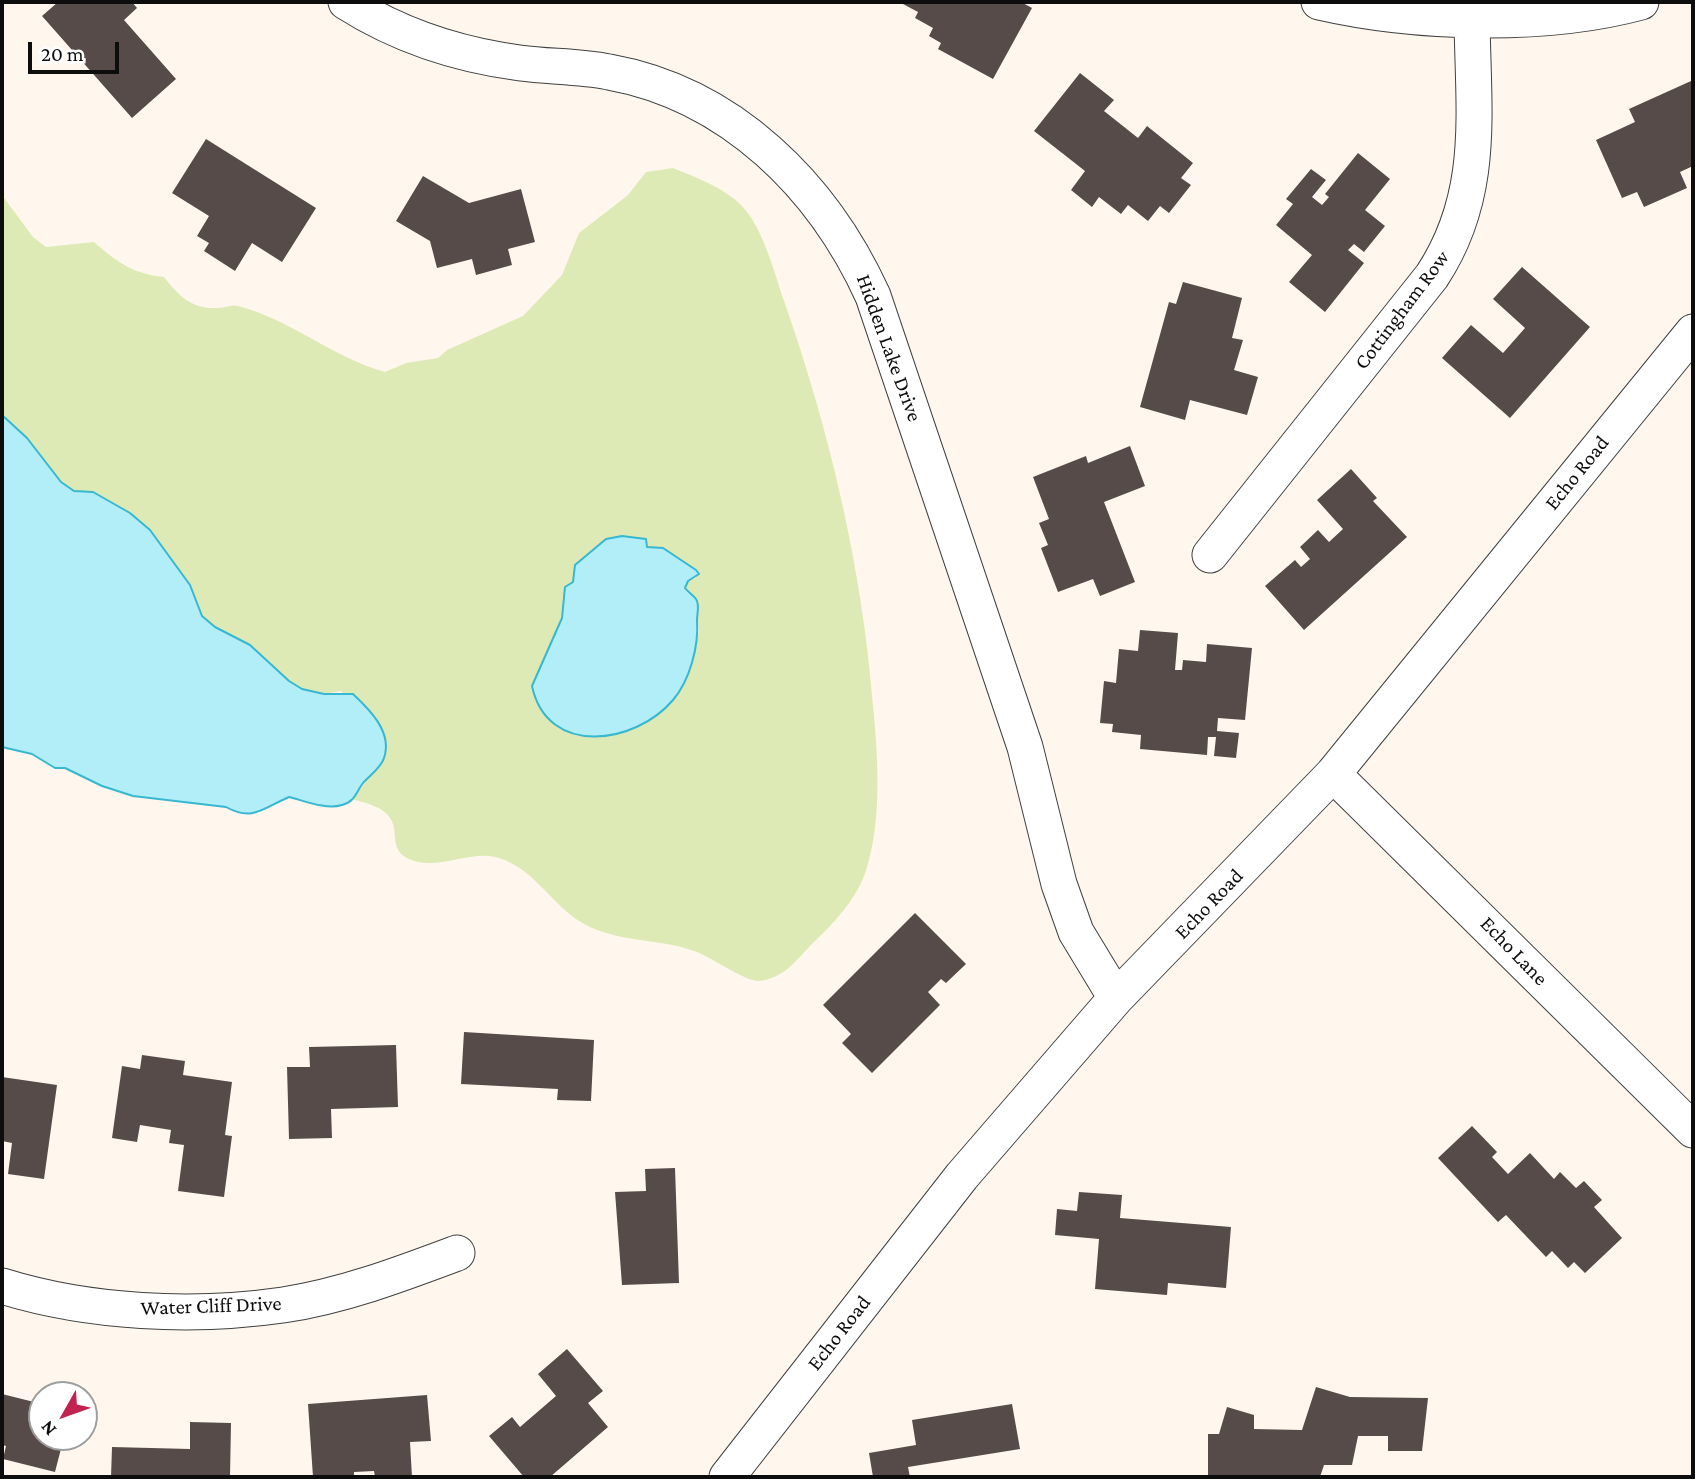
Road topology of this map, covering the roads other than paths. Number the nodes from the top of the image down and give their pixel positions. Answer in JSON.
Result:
{"nodes":[{"id":1,"x":346,"y":2,"type":"edge"},
{"id":2,"x":1319,"y":2,"type":"edge"},
{"id":3,"x":1641,"y":2,"type":"edge"},
{"id":4,"x":1472,"y":19,"type":"junction"},
{"id":5,"x":1693,"y":332,"type":"edge"},
{"id":6,"x":1210,"y":555,"type":"dead end"},
{"id":7,"x":1333,"y":774,"type":"junction"},
{"id":8,"x":1116,"y":998,"type":"junction"},
{"id":9,"x":1693,"y":1130,"type":"edge"},
{"id":10,"x":457,"y":1253,"type":"dead end"},
{"id":11,"x":2,"y":1286,"type":"edge"},
{"id":12,"x":727,"y":1477,"type":"edge"}],
"edges":[{"from":1,"to":8,"type":"street","name":"Hidden Lake Drive"},
{"from":2,"to":4,"type":"street"},
{"from":3,"to":4,"type":"street"},
{"from":4,"to":6,"type":"street","name":"Cottingham Row"},
{"from":5,"to":7,"type":"street","name":"Echo Road"},
{"from":7,"to":8,"type":"street","name":"Echo Road"},
{"from":7,"to":9,"type":"street","name":"Echo Lane"},
{"from":8,"to":12,"type":"street","name":"Echo Road"},
{"from":10,"to":11,"type":"street","name":"Water Cliff Drive"}]}
